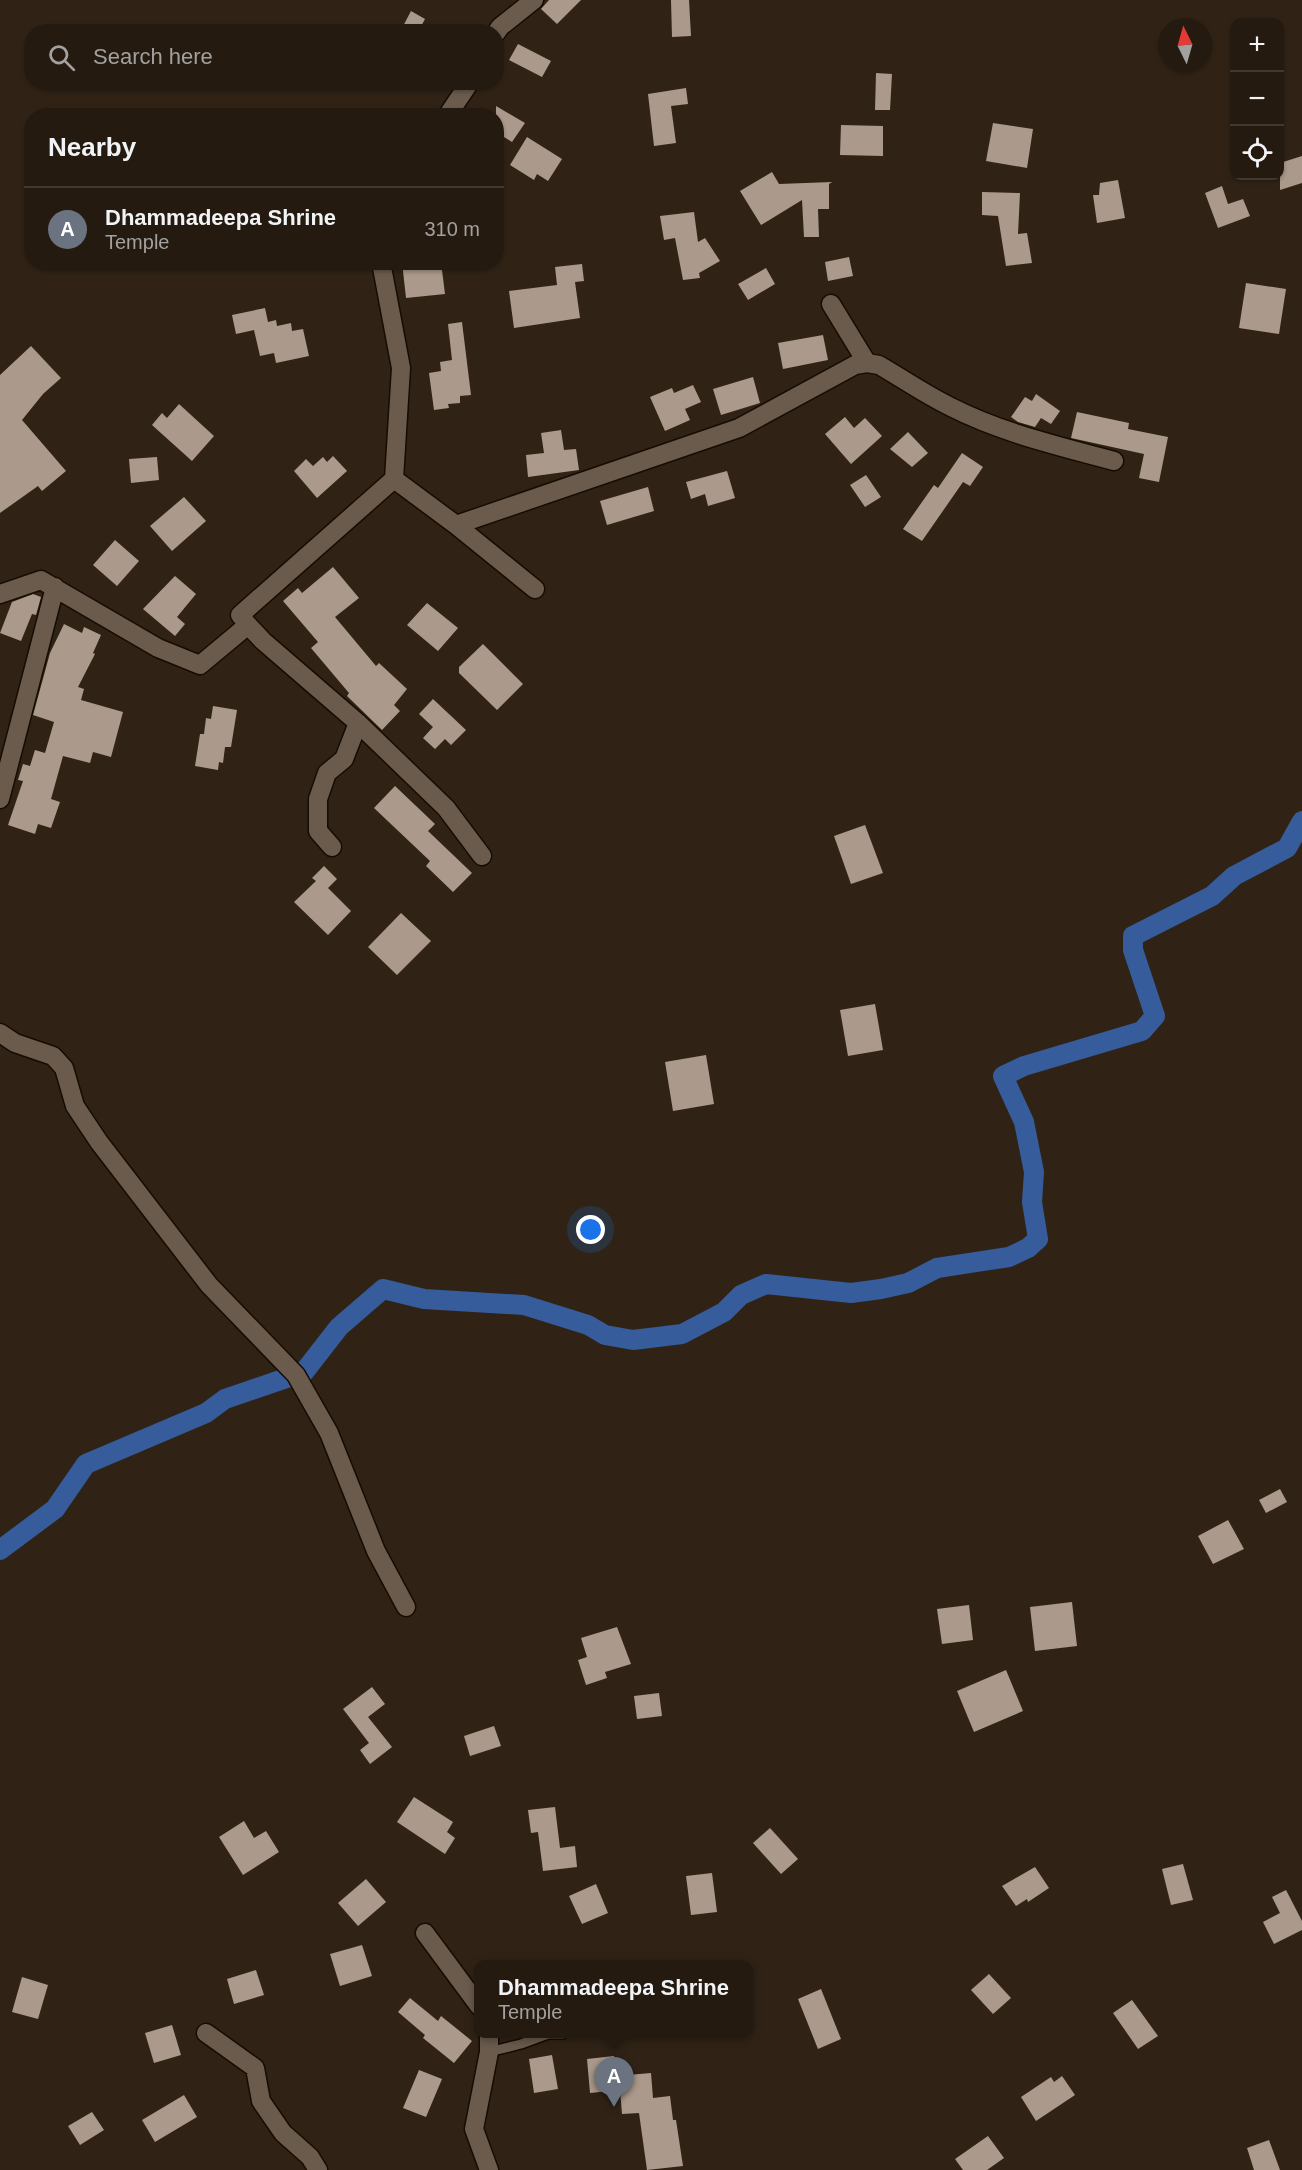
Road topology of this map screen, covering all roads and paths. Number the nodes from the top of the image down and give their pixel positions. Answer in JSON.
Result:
{"nodes":[{"id":1,"x":534,"y":0,"type":"edge"},
{"id":2,"x":504,"y":24,"type":"edge"},
{"id":3,"x":465,"y":90,"type":"edge"},
{"id":4,"x":452,"y":108,"type":"edge"},
{"id":5,"x":383,"y":270,"type":"edge"},
{"id":6,"x":831,"y":304,"type":"dead end"},
{"id":7,"x":867,"y":363,"type":"junction"},
{"id":8,"x":1114,"y":461,"type":"dead end"},
{"id":9,"x":394,"y":479,"type":"junction"},
{"id":10,"x":456,"y":525,"type":"junction"},
{"id":11,"x":55,"y":588,"type":"junction"},
{"id":12,"x":535,"y":589,"type":"dead end"},
{"id":13,"x":0,"y":594,"type":"edge"},
{"id":14,"x":248,"y":625,"type":"junction"},
{"id":15,"x":358,"y":723,"type":"junction"},
{"id":16,"x":0,"y":799,"type":"edge"},
{"id":17,"x":332,"y":847,"type":"dead end"},
{"id":18,"x":482,"y":856,"type":"dead end"},
{"id":19,"x":0,"y":1033,"type":"edge"},
{"id":20,"x":406,"y":1607,"type":"dead end"},
{"id":21,"x":425,"y":1933,"type":"dead end"},
{"id":22,"x":474,"y":1999,"type":"edge"},
{"id":23,"x":206,"y":2033,"type":"dead end"},
{"id":24,"x":489,"y":2038,"type":"edge"},
{"id":25,"x":537,"y":2038,"type":"edge"},
{"id":26,"x":489,"y":2052,"type":"junction"},
{"id":27,"x":318,"y":2170,"type":"edge"},
{"id":28,"x":489,"y":2170,"type":"edge"}],
"edges":[{"from":1,"to":2,"type":"street"},
{"from":3,"to":4,"type":"street"},
{"from":5,"to":9,"type":"street"},
{"from":6,"to":7,"type":"street"},
{"from":7,"to":8,"type":"street"},
{"from":7,"to":10,"type":"street"},
{"from":9,"to":10,"type":"street"},
{"from":9,"to":14,"type":"street"},
{"from":10,"to":12,"type":"street"},
{"from":11,"to":13,"type":"street"},
{"from":11,"to":14,"type":"street"},
{"from":11,"to":16,"type":"street"},
{"from":14,"to":15,"type":"street"},
{"from":15,"to":17,"type":"street"},
{"from":15,"to":18,"type":"street"},
{"from":19,"to":20,"type":"street"},
{"from":21,"to":22,"type":"street"},
{"from":23,"to":27,"type":"street"},
{"from":24,"to":26,"type":"street"},
{"from":25,"to":26,"type":"lane"},
{"from":26,"to":28,"type":"street"}]}
